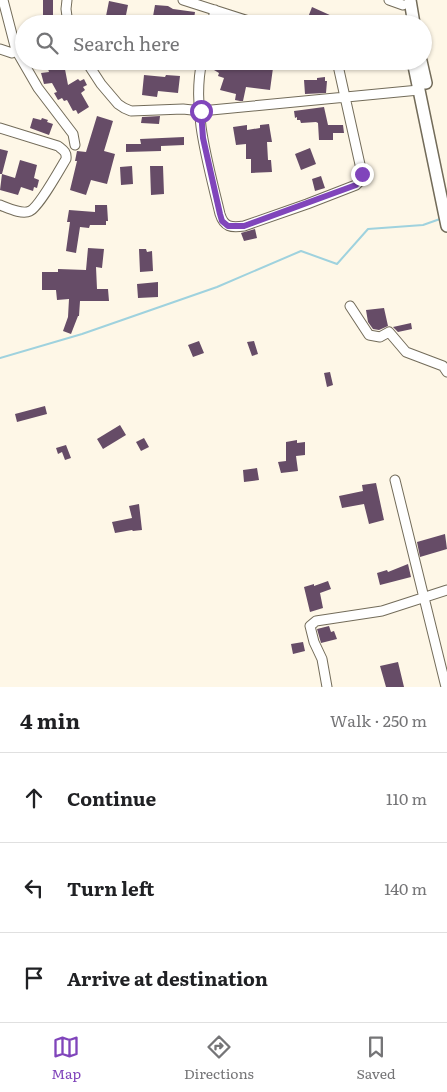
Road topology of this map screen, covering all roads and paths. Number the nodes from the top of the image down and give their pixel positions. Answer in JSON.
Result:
{"nodes":[{"id":1,"x":2,"y":0,"type":"edge"},
{"id":2,"x":67,"y":0,"type":"edge"},
{"id":3,"x":183,"y":0,"type":"edge"},
{"id":4,"x":389,"y":0,"type":"edge"},
{"id":5,"x":405,"y":2,"type":"edge"},
{"id":6,"x":215,"y":10,"type":"junction"},
{"id":7,"x":67,"y":15,"type":"edge"},
{"id":8,"x":214,"y":15,"type":"edge"},
{"id":9,"x":230,"y":15,"type":"edge"},
{"id":10,"x":406,"y":15,"type":"edge"},
{"id":11,"x":410,"y":15,"type":"edge"},
{"id":12,"x":15,"y":46,"type":"edge"},
{"id":13,"x":0,"y":49,"type":"edge"},
{"id":14,"x":15,"y":51,"type":"edge"},
{"id":15,"x":28,"y":70,"type":"edge"},
{"id":16,"x":92,"y":70,"type":"edge"},
{"id":17,"x":200,"y":70,"type":"edge"},
{"id":18,"x":339,"y":70,"type":"edge"},
{"id":19,"x":415,"y":70,"type":"edge"},
{"id":20,"x":423,"y":70,"type":"edge"},
{"id":21,"x":419,"y":90,"type":"junction"},
{"id":22,"x":345,"y":98,"type":"junction"},
{"id":23,"x":201,"y":111,"type":"junction"},
{"id":24,"x":0,"y":128,"type":"edge"},
{"id":25,"x":75,"y":145,"type":"dead end"},
{"id":26,"x":447,"y":188,"type":"edge"},
{"id":27,"x":0,"y":205,"type":"edge"},
{"id":28,"x":447,"y":226,"type":"edge"},
{"id":29,"x":350,"y":306,"type":"dead end"},
{"id":30,"x":447,"y":372,"type":"edge"},
{"id":31,"x":396,"y":480,"type":"dead end"},
{"id":32,"x":447,"y":590,"type":"edge"},
{"id":33,"x":424,"y":597,"type":"junction"},
{"id":34,"x":327,"y":687,"type":"edge"},
{"id":35,"x":446,"y":687,"type":"edge"}],
"edges":[{"from":1,"to":12,"type":"street"},
{"from":2,"to":7,"type":"street"},
{"from":3,"to":6,"type":"street"},
{"from":4,"to":5,"type":"street"},
{"from":5,"to":10,"type":"main road"},
{"from":5,"to":11,"type":"main road"},
{"from":6,"to":8,"type":"street"},
{"from":6,"to":9,"type":"street"},
{"from":13,"to":14,"type":"street"},
{"from":15,"to":25,"type":"street"},
{"from":16,"to":23,"type":"street"},
{"from":17,"to":23,"type":"street"},
{"from":18,"to":22,"type":"street"},
{"from":19,"to":21,"type":"main road"},
{"from":20,"to":26,"type":"main road"},
{"from":21,"to":22,"type":"street"},
{"from":21,"to":28,"type":"main road"},
{"from":22,"to":23,"type":"street"},
{"from":22,"to":23,"type":"street"},
{"from":24,"to":27,"type":"street"},
{"from":29,"to":30,"type":"street"},
{"from":31,"to":33,"type":"street"},
{"from":32,"to":33,"type":"street"},
{"from":33,"to":34,"type":"street"},
{"from":33,"to":35,"type":"street"}]}
